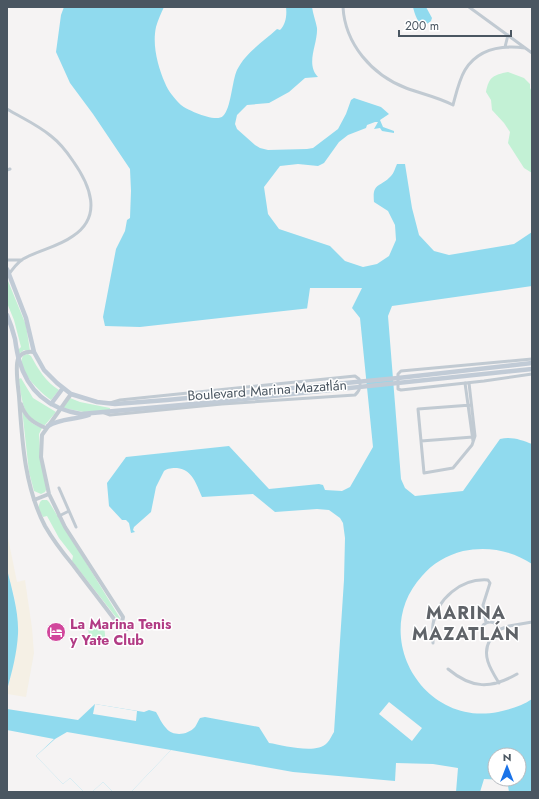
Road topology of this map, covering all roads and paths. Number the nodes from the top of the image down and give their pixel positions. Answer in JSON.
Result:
{"nodes":[{"id":1,"x":343,"y":7,"type":"edge"},
{"id":2,"x":469,"y":7,"type":"edge"},
{"id":3,"x":508,"y":35,"type":"junction"},
{"id":4,"x":505,"y":47,"type":"junction"},
{"id":5,"x":525,"y":48,"type":"junction"},
{"id":6,"x":532,"y":53,"type":"edge"},
{"id":7,"x":7,"y":109,"type":"edge"},
{"id":8,"x":7,"y":260,"type":"edge"},
{"id":9,"x":22,"y":260,"type":"junction"},
{"id":10,"x":8,"y":273,"type":"edge"},
{"id":11,"x":7,"y":315,"type":"edge"},
{"id":12,"x":34,"y":352,"type":"junction"},
{"id":13,"x":18,"y":359,"type":"junction"},
{"id":14,"x":532,"y":359,"type":"edge"},
{"id":15,"x":532,"y":363,"type":"edge"},
{"id":16,"x":532,"y":369,"type":"edge"},
{"id":17,"x":478,"y":372,"type":"junction"},
{"id":18,"x":532,"y":374,"type":"edge"},
{"id":19,"x":467,"y":383,"type":"junction"},
{"id":20,"x":63,"y":388,"type":"junction"},
{"id":21,"x":213,"y":393,"type":"junction"},
{"id":22,"x":19,"y":394,"type":"junction"},
{"id":23,"x":71,"y":394,"type":"junction"},
{"id":24,"x":215,"y":403,"type":"junction"},
{"id":25,"x":51,"y":404,"type":"junction"},
{"id":26,"x":469,"y":405,"type":"junction"},
{"id":27,"x":61,"y":409,"type":"junction"},
{"id":28,"x":94,"y":413,"type":"junction"},
{"id":29,"x":47,"y":427,"type":"junction"},
{"id":30,"x":473,"y":437,"type":"junction"},
{"id":31,"x":421,"y":441,"type":"junction"},
{"id":32,"x":59,"y":488,"type":"dead end"},
{"id":33,"x":49,"y":494,"type":"junction"},
{"id":34,"x":34,"y":500,"type":"junction"},
{"id":35,"x":68,"y":510,"type":"junction"},
{"id":36,"x":59,"y":516,"type":"junction"},
{"id":37,"x":76,"y":527,"type":"dead end"},
{"id":38,"x":122,"y":622,"type":"junction"},
{"id":39,"x":532,"y":622,"type":"edge"},
{"id":40,"x":486,"y":623,"type":"junction"},
{"id":41,"x":127,"y":629,"type":"dead end"},
{"id":42,"x":498,"y":630,"type":"junction"},
{"id":43,"x":490,"y":640,"type":"junction"},
{"id":44,"x":433,"y":643,"type":"dead end"},
{"id":45,"x":448,"y":669,"type":"dead end"},
{"id":46,"x":517,"y":674,"type":"dead end"},
{"id":47,"x":499,"y":683,"type":"junction"}],
"edges":[{"from":1,"to":4,"type":"street"},
{"from":2,"to":3,"type":"street"},
{"from":3,"to":4,"type":"street"},
{"from":3,"to":5,"type":"street"},
{"from":4,"to":5,"type":"street"},
{"from":5,"to":6,"type":"street"},
{"from":7,"to":9,"type":"street"},
{"from":8,"to":9,"type":"street"},
{"from":9,"to":10,"type":"street"},
{"from":10,"to":12,"type":"main road"},
{"from":11,"to":13,"type":"main road"},
{"from":12,"to":13,"type":"street"},
{"from":12,"to":20,"type":"main road"},
{"from":13,"to":22,"type":"street"},
{"from":13,"to":25,"type":"main road"},
{"from":14,"to":19,"type":"street"},
{"from":15,"to":17,"type":"main road"},
{"from":16,"to":17,"type":"main road"},
{"from":17,"to":21,"type":"main road"},
{"from":17,"to":24,"type":"main road"},
{"from":18,"to":19,"type":"street"},
{"from":19,"to":26,"type":"street"},
{"from":20,"to":23,"type":"main road"},
{"from":20,"to":25,"type":"main road"},
{"from":21,"to":23,"type":"main road"},
{"from":21,"to":24,"type":"street","name":"Boulevard Marina Mazatlán"},
{"from":22,"to":29,"type":"street"},
{"from":22,"to":34,"type":"street"},
{"from":23,"to":27,"type":"street"},
{"from":24,"to":28,"type":"main road"},
{"from":25,"to":27,"type":"main road"},
{"from":26,"to":30,"type":"street"},
{"from":26,"to":31,"type":"street"},
{"from":27,"to":28,"type":"main road"},
{"from":27,"to":29,"type":"street"},
{"from":28,"to":29,"type":"main road"},
{"from":29,"to":33,"type":"street"},
{"from":30,"to":31,"type":"street"},
{"from":30,"to":31,"type":"street"},
{"from":32,"to":35,"type":"street"},
{"from":33,"to":34,"type":"street"},
{"from":33,"to":36,"type":"street"},
{"from":34,"to":38,"type":"street"},
{"from":35,"to":36,"type":"street"},
{"from":35,"to":37,"type":"street"},
{"from":36,"to":38,"type":"street"},
{"from":38,"to":41,"type":"street"},
{"from":39,"to":42,"type":"street"},
{"from":40,"to":42,"type":"street"},
{"from":40,"to":43,"type":"street"},
{"from":40,"to":44,"type":"street"},
{"from":42,"to":43,"type":"street"},
{"from":43,"to":47,"type":"street"},
{"from":45,"to":47,"type":"street"},
{"from":46,"to":47,"type":"street"}]}
